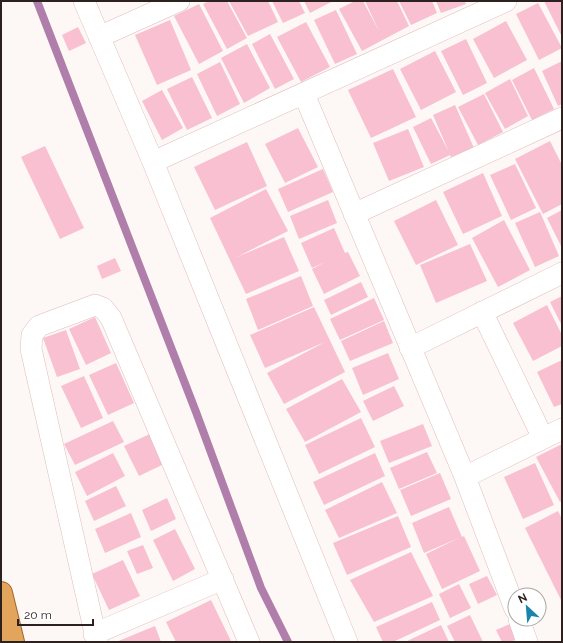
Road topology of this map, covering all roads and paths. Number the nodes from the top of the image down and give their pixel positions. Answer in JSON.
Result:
{"nodes":[{"id":1,"x":84,"y":1,"type":"edge"},
{"id":2,"x":179,"y":1,"type":"edge"},
{"id":3,"x":506,"y":1,"type":"edge"},
{"id":4,"x":99,"y":37,"type":"junction"},
{"id":5,"x":304,"y":94,"type":"junction"},
{"id":6,"x":562,"y":118,"type":"edge"},
{"id":7,"x":153,"y":162,"type":"junction"},
{"id":8,"x":354,"y":214,"type":"junction"},
{"id":9,"x":562,"y":273,"type":"edge"},
{"id":10,"x":482,"y":312,"type":"junction"},
{"id":11,"x":410,"y":348,"type":"junction"},
{"id":12,"x":562,"y":429,"type":"edge"},
{"id":13,"x":543,"y":438,"type":"junction"},
{"id":14,"x":465,"y":476,"type":"junction"},
{"id":15,"x":223,"y":579,"type":"junction"},
{"id":16,"x":507,"y":588,"type":"edge"},
{"id":17,"x":1,"y":593,"type":"edge"},
{"id":18,"x":522,"y":627,"type":"edge"},
{"id":19,"x":95,"y":638,"type":"edge"},
{"id":20,"x":13,"y":642,"type":"edge"},
{"id":21,"x":249,"y":642,"type":"edge"},
{"id":22,"x":346,"y":642,"type":"edge"},
{"id":23,"x":527,"y":642,"type":"edge"}],
"edges":[{"from":1,"to":4,"type":"street"},
{"from":2,"to":4,"type":"street"},
{"from":3,"to":5,"type":"street"},
{"from":4,"to":7,"type":"street"},
{"from":5,"to":7,"type":"street"},
{"from":5,"to":8,"type":"street"},
{"from":6,"to":8,"type":"street"},
{"from":7,"to":22,"type":"street"},
{"from":8,"to":11,"type":"street"},
{"from":9,"to":10,"type":"street"},
{"from":10,"to":11,"type":"street"},
{"from":10,"to":13,"type":"street"},
{"from":11,"to":14,"type":"street"},
{"from":12,"to":13,"type":"street"},
{"from":13,"to":14,"type":"street"},
{"from":14,"to":16,"type":"street"},
{"from":15,"to":19,"type":"street"},
{"from":15,"to":19,"type":"street"},
{"from":15,"to":21,"type":"street"},
{"from":17,"to":20,"type":"highway"},
{"from":18,"to":23,"type":"street"}]}
